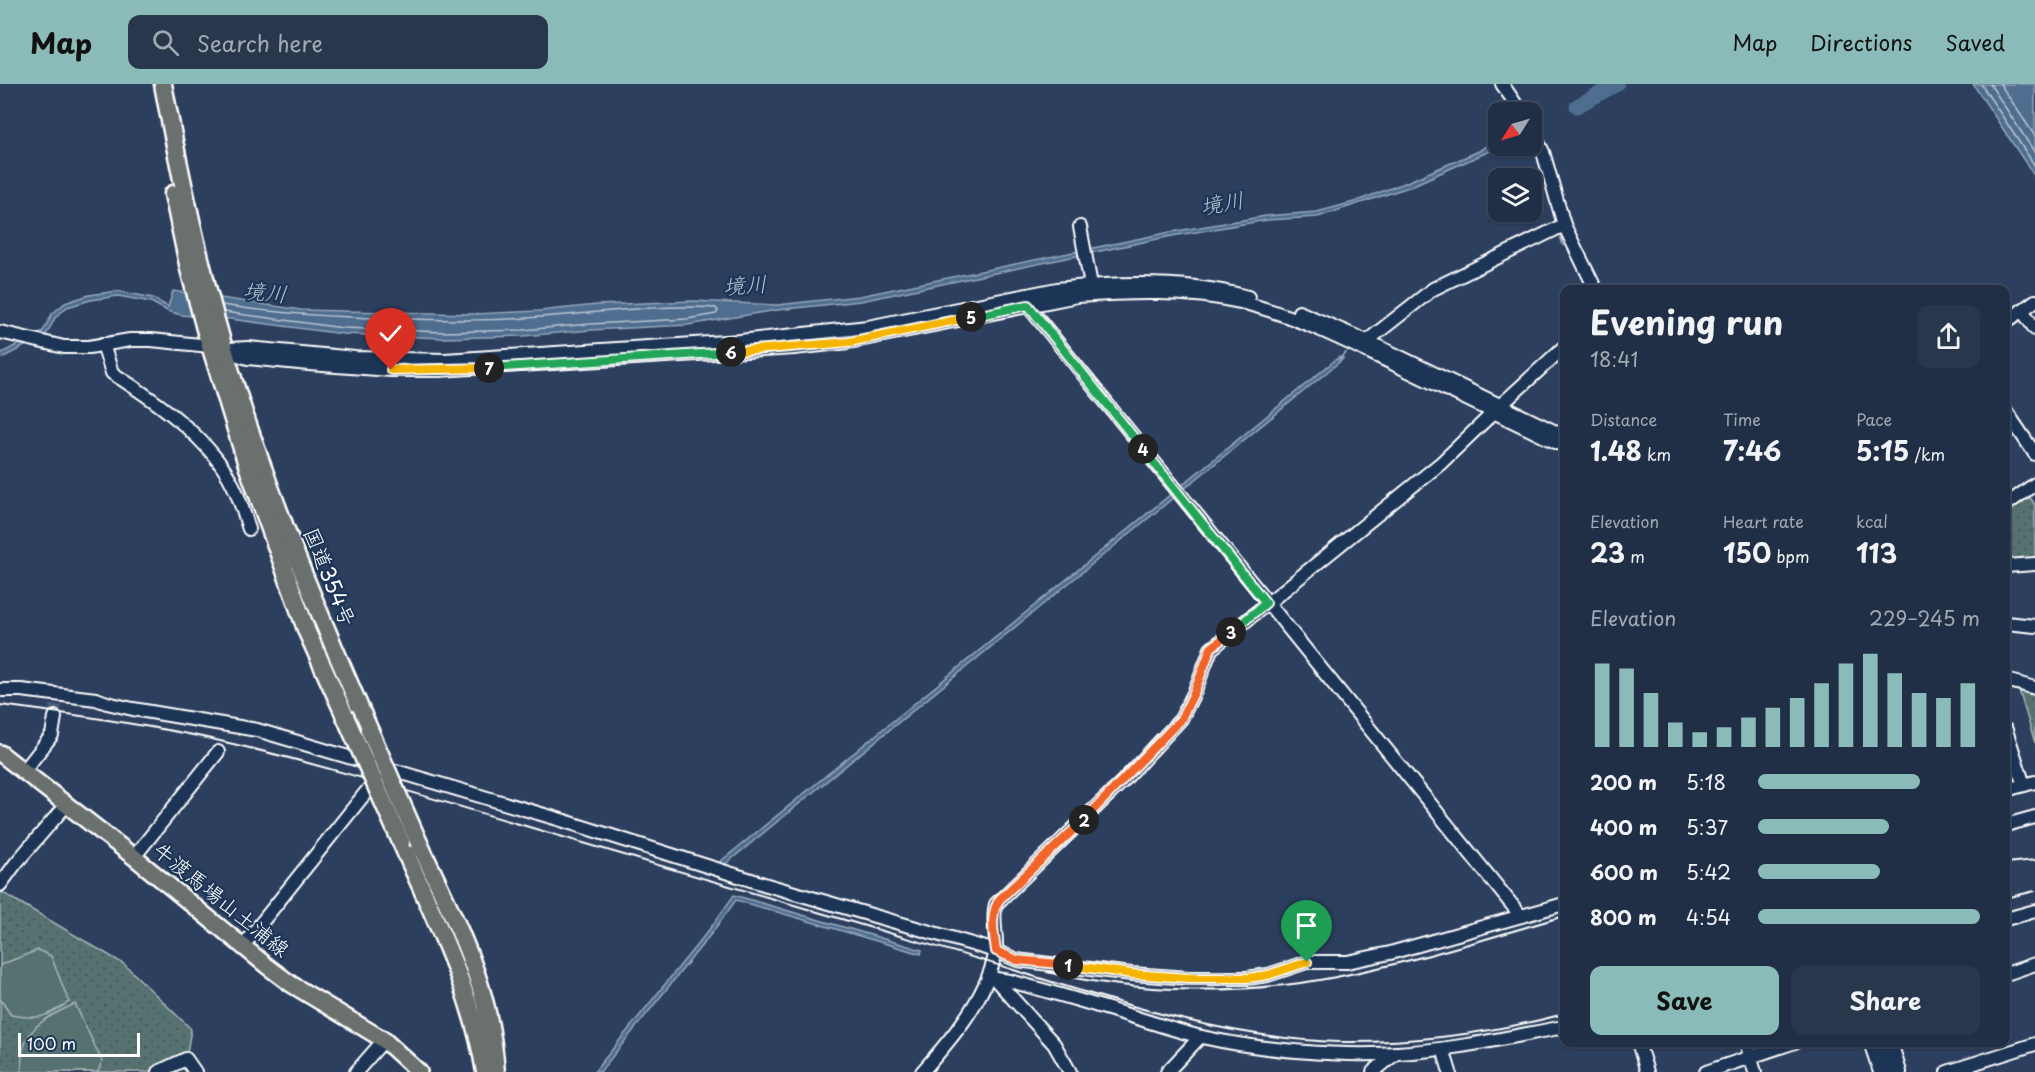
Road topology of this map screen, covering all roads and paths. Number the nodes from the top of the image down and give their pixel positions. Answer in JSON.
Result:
{"nodes":[{"id":1,"x":153,"y":84,"type":"edge"},
{"id":2,"x":163,"y":84,"type":"edge"},
{"id":3,"x":1502,"y":84,"type":"edge"},
{"id":4,"x":1514,"y":102,"type":"edge"},
{"id":5,"x":1542,"y":153,"type":"edge"},
{"id":6,"x":1564,"y":225,"type":"junction"},
{"id":7,"x":1080,"y":229,"type":"dead end"},
{"id":8,"x":1091,"y":285,"type":"junction"},
{"id":9,"x":1594,"y":285,"type":"edge"},
{"id":10,"x":201,"y":290,"type":"junction"},
{"id":11,"x":1024,"y":300,"type":"junction"},
{"id":12,"x":2035,"y":301,"type":"edge"},
{"id":13,"x":2022,"y":310,"type":"junction"},
{"id":14,"x":2010,"y":319,"type":"edge"},
{"id":15,"x":2035,"y":329,"type":"edge"},
{"id":16,"x":0,"y":332,"type":"edge"},
{"id":17,"x":1367,"y":341,"type":"junction"},
{"id":18,"x":103,"y":344,"type":"junction"},
{"id":19,"x":218,"y":348,"type":"junction"},
{"id":20,"x":1560,"y":351,"type":"edge"},
{"id":21,"x":1497,"y":409,"type":"junction"},
{"id":22,"x":2010,"y":419,"type":"edge"},
{"id":23,"x":1560,"y":434,"type":"edge"},
{"id":24,"x":1560,"y":444,"type":"edge"},
{"id":25,"x":2035,"y":454,"type":"edge"},
{"id":26,"x":2035,"y":484,"type":"edge"},
{"id":27,"x":2010,"y":502,"type":"edge"},
{"id":28,"x":249,"y":529,"type":"dead end"},
{"id":29,"x":2035,"y":564,"type":"edge"},
{"id":30,"x":2010,"y":566,"type":"edge"},
{"id":31,"x":1266,"y":603,"type":"junction"},
{"id":32,"x":2010,"y":623,"type":"edge"},
{"id":33,"x":2035,"y":626,"type":"edge"},
{"id":34,"x":2010,"y":681,"type":"edge"},
{"id":35,"x":2035,"y":688,"type":"edge"},
{"id":36,"x":0,"y":690,"type":"edge"},
{"id":37,"x":55,"y":717,"type":"tunnel mouth"},
{"id":38,"x":2010,"y":739,"type":"edge"},
{"id":39,"x":218,"y":752,"type":"dead end"},
{"id":40,"x":0,"y":753,"type":"edge"},
{"id":41,"x":24,"y":771,"type":"junction"},
{"id":42,"x":2029,"y":784,"type":"edge"},
{"id":43,"x":2010,"y":789,"type":"edge"},
{"id":44,"x":367,"y":791,"type":"dead end"},
{"id":45,"x":67,"y":804,"type":"junction"},
{"id":46,"x":2035,"y":817,"type":"edge"},
{"id":47,"x":2010,"y":824,"type":"edge"},
{"id":48,"x":134,"y":857,"type":"junction"},
{"id":49,"x":0,"y":885,"type":"edge"},
{"id":50,"x":1560,"y":905,"type":"edge"},
{"id":51,"x":2035,"y":911,"type":"edge"},
{"id":52,"x":1521,"y":916,"type":"junction"},
{"id":53,"x":2010,"y":918,"type":"edge"},
{"id":54,"x":242,"y":947,"type":"junction"},
{"id":55,"x":996,"y":951,"type":"junction"},
{"id":56,"x":2035,"y":964,"type":"edge"},
{"id":57,"x":2010,"y":973,"type":"edge"},
{"id":58,"x":993,"y":977,"type":"junction"},
{"id":59,"x":1560,"y":1028,"type":"edge"},
{"id":60,"x":1200,"y":1037,"type":"junction"},
{"id":61,"x":384,"y":1040,"type":"junction"},
{"id":62,"x":2035,"y":1044,"type":"edge"},
{"id":63,"x":1640,"y":1047,"type":"edge"},
{"id":64,"x":1747,"y":1047,"type":"edge"},
{"id":65,"x":1780,"y":1047,"type":"edge"},
{"id":66,"x":1872,"y":1047,"type":"edge"},
{"id":67,"x":1883,"y":1047,"type":"edge"},
{"id":68,"x":1892,"y":1047,"type":"edge"},
{"id":69,"x":1443,"y":1049,"type":"junction"},
{"id":70,"x":1396,"y":1053,"type":"junction"},
{"id":71,"x":1750,"y":1057,"type":"junction"},
{"id":72,"x":1066,"y":1071,"type":"edge"},
{"id":73,"x":159,"y":1072,"type":"edge"},
{"id":74,"x":195,"y":1072,"type":"edge"},
{"id":75,"x":356,"y":1072,"type":"edge"},
{"id":76,"x":419,"y":1072,"type":"edge"},
{"id":77,"x":485,"y":1072,"type":"edge"},
{"id":78,"x":496,"y":1072,"type":"edge"},
{"id":79,"x":922,"y":1072,"type":"edge"},
{"id":80,"x":1167,"y":1072,"type":"edge"},
{"id":81,"x":1373,"y":1072,"type":"edge"},
{"id":82,"x":1450,"y":1072,"type":"edge"},
{"id":83,"x":1647,"y":1072,"type":"edge"},
{"id":84,"x":1706,"y":1072,"type":"edge"},
{"id":85,"x":1755,"y":1072,"type":"edge"},
{"id":86,"x":1880,"y":1072,"type":"edge"},
{"id":87,"x":1891,"y":1072,"type":"edge"},
{"id":88,"x":1900,"y":1072,"type":"edge"},
{"id":89,"x":1947,"y":1072,"type":"edge"}],
"edges":[{"from":1,"to":10,"type":"highway","name":"国道354号"},
{"from":2,"to":10,"type":"highway","name":"国道354号"},
{"from":3,"to":4,"type":"street"},
{"from":5,"to":6,"type":"street"},
{"from":6,"to":9,"type":"street"},
{"from":6,"to":17,"type":"street"},
{"from":7,"to":8,"type":"street"},
{"from":8,"to":11,"type":"street"},
{"from":8,"to":17,"type":"street"},
{"from":10,"to":19,"type":"highway","name":"国道354号"},
{"from":11,"to":19,"type":"street"},
{"from":11,"to":21,"type":"street"},
{"from":11,"to":31,"type":"street"},
{"from":12,"to":13,"type":"street"},
{"from":13,"to":14,"type":"street"},
{"from":13,"to":15,"type":"street"},
{"from":16,"to":18,"type":"street"},
{"from":17,"to":21,"type":"street"},
{"from":18,"to":19,"type":"street"},
{"from":18,"to":28,"type":"street"},
{"from":19,"to":77,"type":"highway","name":"国道354号","bridge":true},
{"from":19,"to":78,"type":"highway","name":"国道354号","bridge":true},
{"from":20,"to":21,"type":"street"},
{"from":21,"to":23,"type":"street"},
{"from":21,"to":24,"type":"street"},
{"from":21,"to":31,"type":"street"},
{"from":22,"to":25,"type":"street"},
{"from":26,"to":27,"type":"street"},
{"from":29,"to":30,"type":"street"},
{"from":31,"to":52,"type":"street"},
{"from":31,"to":55,"type":"street"},
{"from":32,"to":33,"type":"street"},
{"from":34,"to":35,"type":"street"},
{"from":36,"to":55,"type":"street"},
{"from":37,"to":41,"type":"street"},
{"from":38,"to":42,"type":"street"},
{"from":39,"to":48,"type":"street"},
{"from":40,"to":41,"type":"main road","name":"牛渡馬場山土浦線"},
{"from":41,"to":45,"type":"main road","name":"牛渡馬場山土浦線"},
{"from":42,"to":43,"type":"street"},
{"from":44,"to":54,"type":"street"},
{"from":45,"to":48,"type":"main road","name":"牛渡馬場山土浦線"},
{"from":45,"to":49,"type":"street"},
{"from":46,"to":47,"type":"street"},
{"from":48,"to":54,"type":"main road","name":"牛渡馬場山土浦線"},
{"from":50,"to":52,"type":"street"},
{"from":51,"to":53,"type":"street"},
{"from":52,"to":55,"type":"street"},
{"from":54,"to":61,"type":"main road","name":"牛渡馬場山土浦線"},
{"from":55,"to":58,"type":"street"},
{"from":56,"to":57,"type":"street"},
{"from":58,"to":60,"type":"street"},
{"from":58,"to":72,"type":"street"},
{"from":58,"to":79,"type":"street"},
{"from":59,"to":69,"type":"street"},
{"from":60,"to":70,"type":"street"},
{"from":60,"to":80,"type":"street"},
{"from":61,"to":75,"type":"street"},
{"from":61,"to":76,"type":"main road","name":"牛渡馬場山土浦線"},
{"from":62,"to":89,"type":"street"},
{"from":63,"to":83,"type":"street"},
{"from":64,"to":71,"type":"street"},
{"from":65,"to":71,"type":"street"},
{"from":66,"to":86,"type":"street"},
{"from":67,"to":87,"type":"street"},
{"from":68,"to":88,"type":"street"},
{"from":69,"to":70,"type":"street"},
{"from":69,"to":82,"type":"street"},
{"from":70,"to":81,"type":"street"},
{"from":71,"to":84,"type":"street"},
{"from":71,"to":85,"type":"street"},
{"from":73,"to":74,"type":"street"}]}
